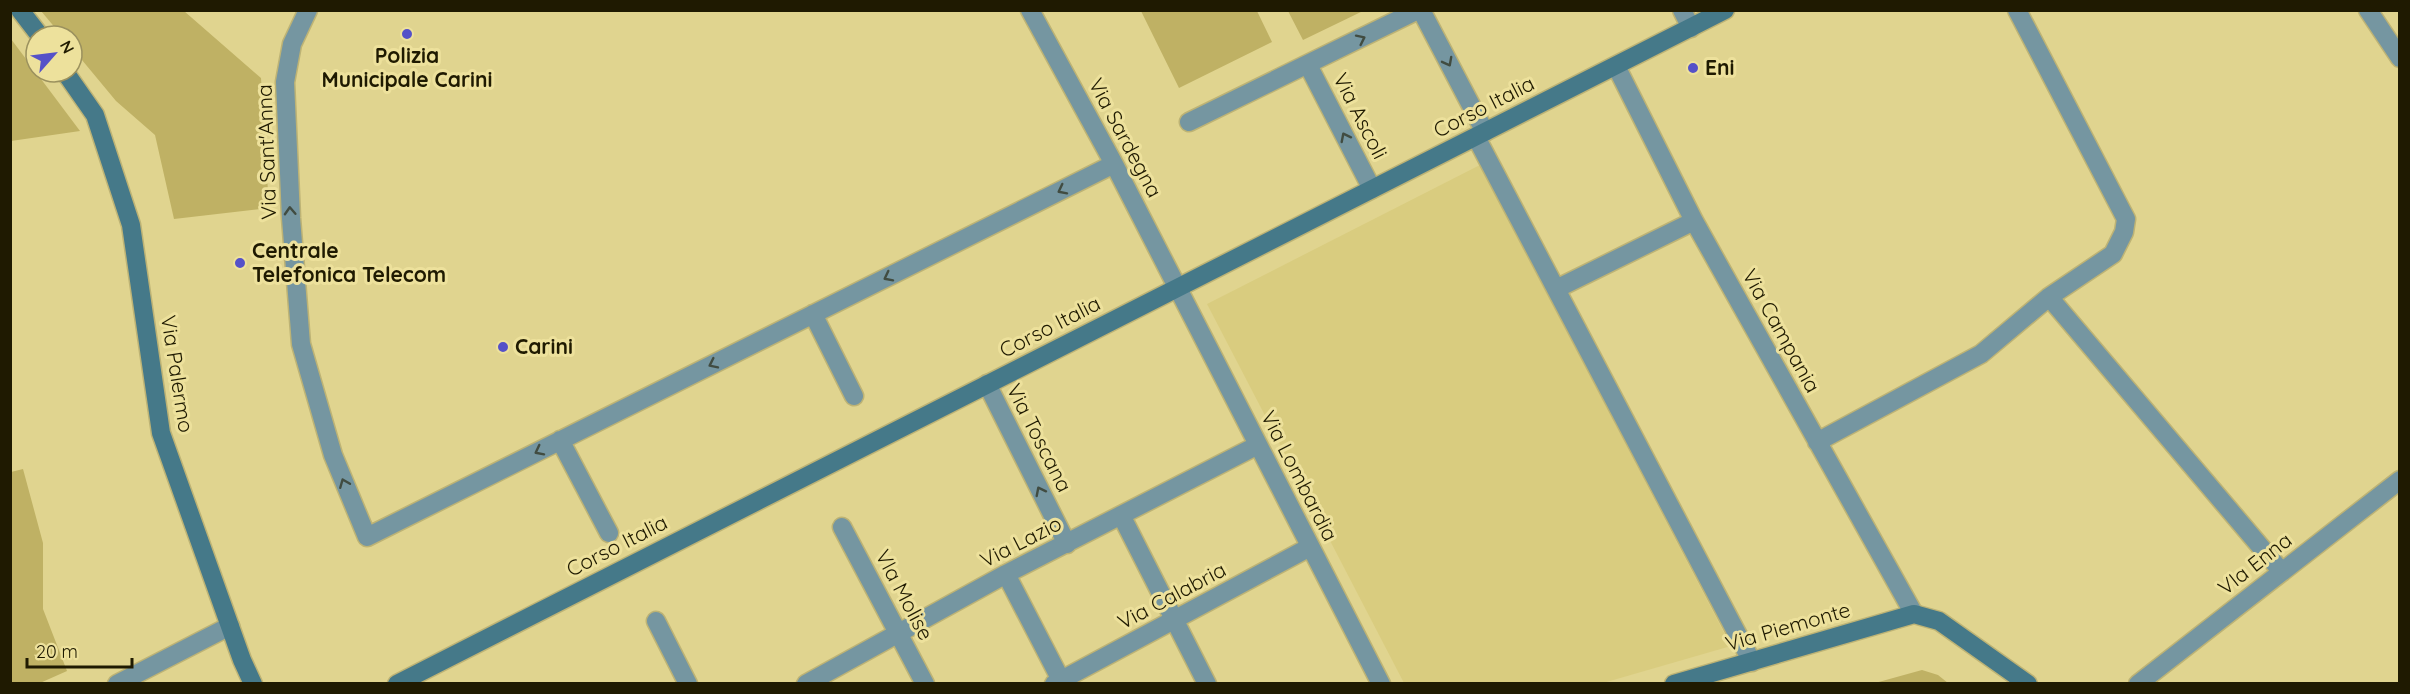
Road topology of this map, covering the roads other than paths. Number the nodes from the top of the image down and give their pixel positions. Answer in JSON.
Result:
{"nodes":[{"id":1,"x":20,"y":10,"type":"edge"},
{"id":2,"x":308,"y":10,"type":"edge"},
{"id":3,"x":1030,"y":10,"type":"edge"},
{"id":4,"x":1419,"y":10,"type":"edge"},
{"id":5,"x":1682,"y":10,"type":"edge"},
{"id":6,"x":1725,"y":10,"type":"edge"},
{"id":7,"x":2017,"y":10,"type":"edge"},
{"id":8,"x":2368,"y":10,"type":"edge"},
{"id":9,"x":31,"y":24,"type":"edge"},
{"id":10,"x":1691,"y":28,"type":"junction"},
{"id":11,"x":2400,"y":58,"type":"edge"},
{"id":12,"x":1308,"y":65,"type":"junction"},
{"id":13,"x":1616,"y":66,"type":"junction"},
{"id":14,"x":73,"y":84,"type":"edge"},
{"id":15,"x":1189,"y":122,"type":"dead end"},
{"id":16,"x":1480,"y":134,"type":"junction"},
{"id":17,"x":1114,"y":164,"type":"junction"},
{"id":18,"x":1372,"y":189,"type":"junction"},
{"id":19,"x":1694,"y":221,"type":"junction"},
{"id":20,"x":1177,"y":288,"type":"junction"},
{"id":21,"x":1556,"y":289,"type":"junction"},
{"id":22,"x":2049,"y":297,"type":"junction"},
{"id":23,"x":813,"y":314,"type":"junction"},
{"id":24,"x":987,"y":384,"type":"junction"},
{"id":25,"x":854,"y":396,"type":"dead end"},
{"id":26,"x":560,"y":440,"type":"junction"},
{"id":27,"x":1818,"y":442,"type":"junction"},
{"id":28,"x":1258,"y":445,"type":"junction"},
{"id":29,"x":2400,"y":480,"type":"edge"},
{"id":30,"x":1120,"y":515,"type":"junction"},
{"id":31,"x":842,"y":527,"type":"dead end"},
{"id":32,"x":609,"y":533,"type":"dead end"},
{"id":33,"x":1067,"y":544,"type":"junction"},
{"id":34,"x":1310,"y":547,"type":"junction"},
{"id":35,"x":2282,"y":572,"type":"junction"},
{"id":36,"x":1006,"y":574,"type":"junction"},
{"id":37,"x":1914,"y":614,"type":"junction"},
{"id":38,"x":1175,"y":620,"type":"junction"},
{"id":39,"x":656,"y":621,"type":"dead end"},
{"id":40,"x":230,"y":626,"type":"junction"},
{"id":41,"x":899,"y":633,"type":"junction"},
{"id":42,"x":1752,"y":662,"type":"junction"},
{"id":43,"x":1060,"y":682,"type":"edge"},
{"id":44,"x":117,"y":684,"type":"edge"},
{"id":45,"x":253,"y":684,"type":"edge"},
{"id":46,"x":397,"y":684,"type":"edge"},
{"id":47,"x":688,"y":684,"type":"edge"},
{"id":48,"x":806,"y":684,"type":"edge"},
{"id":49,"x":925,"y":684,"type":"edge"},
{"id":50,"x":1207,"y":684,"type":"edge"},
{"id":51,"x":1381,"y":684,"type":"edge"},
{"id":52,"x":1674,"y":684,"type":"edge"},
{"id":53,"x":2028,"y":684,"type":"edge"},
{"id":54,"x":2138,"y":684,"type":"edge"}],
"edges":[{"from":1,"to":9,"type":"street"},
{"from":26,"to":2,"type":"street","name":"Via Sant'Anna","one_way":true},
{"from":3,"to":17,"type":"street","name":"Via Sardegna"},
{"from":12,"to":4,"type":"street","one_way":true},
{"from":4,"to":16,"type":"street","one_way":true},
{"from":5,"to":10,"type":"street"},
{"from":6,"to":10,"type":"street","name":"Corso Italia"},
{"from":7,"to":22,"type":"street"},
{"from":8,"to":11,"type":"street"},
{"from":10,"to":13,"type":"street","name":"Corso Italia"},
{"from":12,"to":15,"type":"street"},
{"from":18,"to":12,"type":"street","name":"Via Ascoli","one_way":true},
{"from":13,"to":16,"type":"street","name":"Corso Italia"},
{"from":13,"to":19,"type":"street","name":"Via Campania"},
{"from":14,"to":40,"type":"street","name":"Via Palermo"},
{"from":16,"to":18,"type":"street","name":"Corso Italia"},
{"from":16,"to":21,"type":"street"},
{"from":17,"to":20,"type":"street","name":"Via Sardegna"},
{"from":17,"to":23,"type":"street","one_way":true},
{"from":18,"to":20,"type":"street","name":"Corso Italia"},
{"from":19,"to":21,"type":"street"},
{"from":19,"to":27,"type":"street","name":"Via Campania"},
{"from":20,"to":24,"type":"street","name":"Corso Italia"},
{"from":20,"to":28,"type":"street","name":"Via Lombardia"},
{"from":21,"to":42,"type":"street"},
{"from":22,"to":27,"type":"street"},
{"from":22,"to":35,"type":"street"},
{"from":23,"to":25,"type":"street"},
{"from":23,"to":26,"type":"street","one_way":true},
{"from":33,"to":24,"type":"street","name":"Via Toscana","one_way":true},
{"from":24,"to":46,"type":"street","name":"Corso Italia"},
{"from":26,"to":32,"type":"street"},
{"from":27,"to":37,"type":"street","name":"Via Campania"},
{"from":28,"to":30,"type":"street","name":"Via Lazio"},
{"from":28,"to":34,"type":"street","name":"Via Lombardia"},
{"from":29,"to":35,"type":"street","name":"VIa Enna"},
{"from":30,"to":33,"type":"street","name":"Via Lazio"},
{"from":30,"to":38,"type":"street"},
{"from":31,"to":41,"type":"street","name":"VIa Molise"},
{"from":33,"to":36,"type":"street","name":"Via Lazio"},
{"from":34,"to":38,"type":"street","name":"Via Calabria"},
{"from":34,"to":51,"type":"street","name":"Via Lombardia"},
{"from":35,"to":54,"type":"street","name":"VIa Enna"},
{"from":36,"to":41,"type":"street","name":"Via Lazio"},
{"from":36,"to":43,"type":"street"},
{"from":37,"to":42,"type":"street","name":"Via Piemonte"},
{"from":37,"to":53,"type":"street"},
{"from":38,"to":43,"type":"street","name":"Via Calabria"},
{"from":38,"to":50,"type":"street"},
{"from":39,"to":47,"type":"street"},
{"from":40,"to":44,"type":"street"},
{"from":40,"to":45,"type":"street","name":"Via Palermo"},
{"from":41,"to":48,"type":"street","name":"Via Lazio"},
{"from":41,"to":49,"type":"street","name":"VIa Molise"},
{"from":42,"to":52,"type":"street","name":"Via Piemonte"}]}
